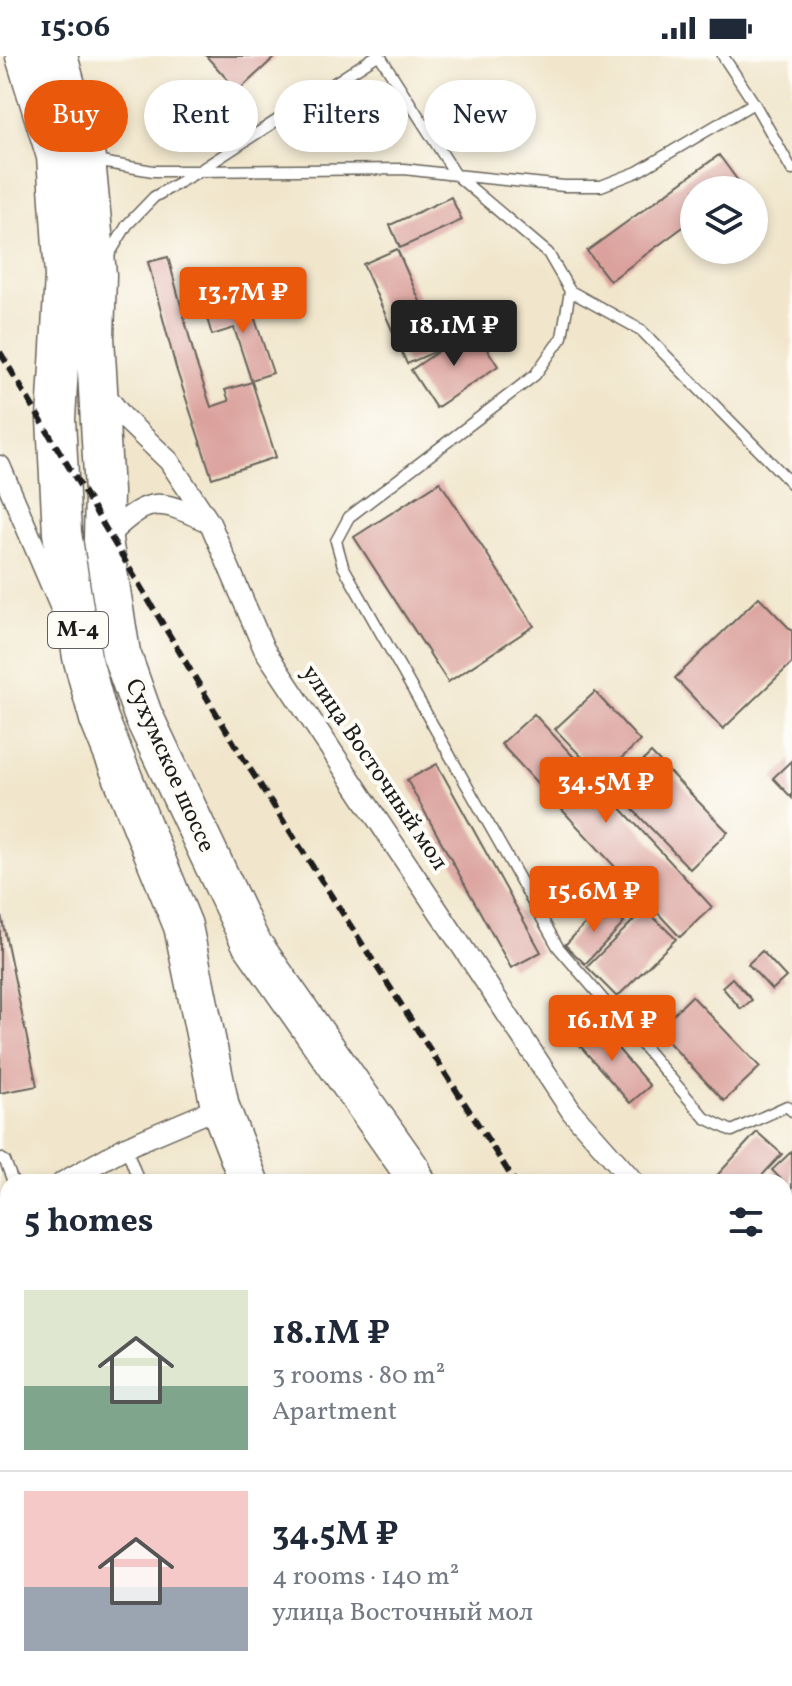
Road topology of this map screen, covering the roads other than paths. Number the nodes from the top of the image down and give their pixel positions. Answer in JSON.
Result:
{"nodes":[{"id":1,"x":25,"y":56,"type":"edge"},
{"id":2,"x":58,"y":56,"type":"edge"},
{"id":3,"x":378,"y":56,"type":"edge"},
{"id":4,"x":723,"y":56,"type":"edge"},
{"id":5,"x":754,"y":103,"type":"junction"},
{"id":6,"x":86,"y":159,"type":"junction"},
{"id":7,"x":792,"y":170,"type":"edge"},
{"id":8,"x":199,"y":171,"type":"junction"},
{"id":9,"x":456,"y":175,"type":"junction"},
{"id":10,"x":97,"y":275,"type":"junction"},
{"id":11,"x":570,"y":291,"type":"junction"},
{"id":12,"x":96,"y":370,"type":"junction"},
{"id":13,"x":0,"y":466,"type":"edge"},
{"id":14,"x":792,"y":484,"type":"edge"},
{"id":15,"x":210,"y":523,"type":"junction"},
{"id":16,"x":103,"y":540,"type":"junction"},
{"id":17,"x":82,"y":657,"type":"junction"},
{"id":18,"x":790,"y":1106,"type":"edge"},
{"id":19,"x":220,"y":1107,"type":"junction"},
{"id":20,"x":126,"y":1147,"type":"junction"},
{"id":21,"x":77,"y":1174,"type":"edge"},
{"id":22,"x":136,"y":1174,"type":"edge"},
{"id":23,"x":246,"y":1174,"type":"edge"},
{"id":24,"x":413,"y":1174,"type":"edge"},
{"id":25,"x":627,"y":1174,"type":"edge"}],
"edges":[{"from":1,"to":17,"type":"highway","name":"Сухумское шоссе","number":"М-4"},
{"from":2,"to":6,"type":"highway","name":"Сухумское шоссе","number":"М-4"},
{"from":3,"to":8,"type":"lane"},
{"from":3,"to":9,"type":"lane"},
{"from":4,"to":5,"type":"lane"},
{"from":5,"to":7,"type":"lane"},
{"from":5,"to":9,"type":"lane"},
{"from":6,"to":8,"type":"lane"},
{"from":6,"to":10,"type":"highway","name":"Сухумское шоссе","number":"М-4"},
{"from":8,"to":9,"type":"lane"},
{"from":8,"to":10,"type":"lane"},
{"from":9,"to":11,"type":"lane"},
{"from":10,"to":12,"type":"highway","name":"Сухумское шоссе","number":"М-4"},
{"from":11,"to":14,"type":"lane"},
{"from":11,"to":18,"type":"lane"},
{"from":12,"to":15,"type":"street","name":"улица Восточный мол"},
{"from":12,"to":16,"type":"highway","name":"Сухумское шоссе","number":"М-4"},
{"from":13,"to":17,"type":"street"},
{"from":15,"to":16,"type":"street"},
{"from":15,"to":25,"type":"street","name":"улица Восточный мол"},
{"from":16,"to":24,"type":"highway","name":"Сухумское шоссе","number":"М-4"},
{"from":17,"to":19,"type":"highway","name":"Сухумское шоссе","number":"М-4"},
{"from":19,"to":20,"type":"street"},
{"from":19,"to":23,"type":"highway","name":"Сухумское шоссе","number":"М-4"},
{"from":20,"to":21,"type":"street"},
{"from":20,"to":22,"type":"lane"}]}
